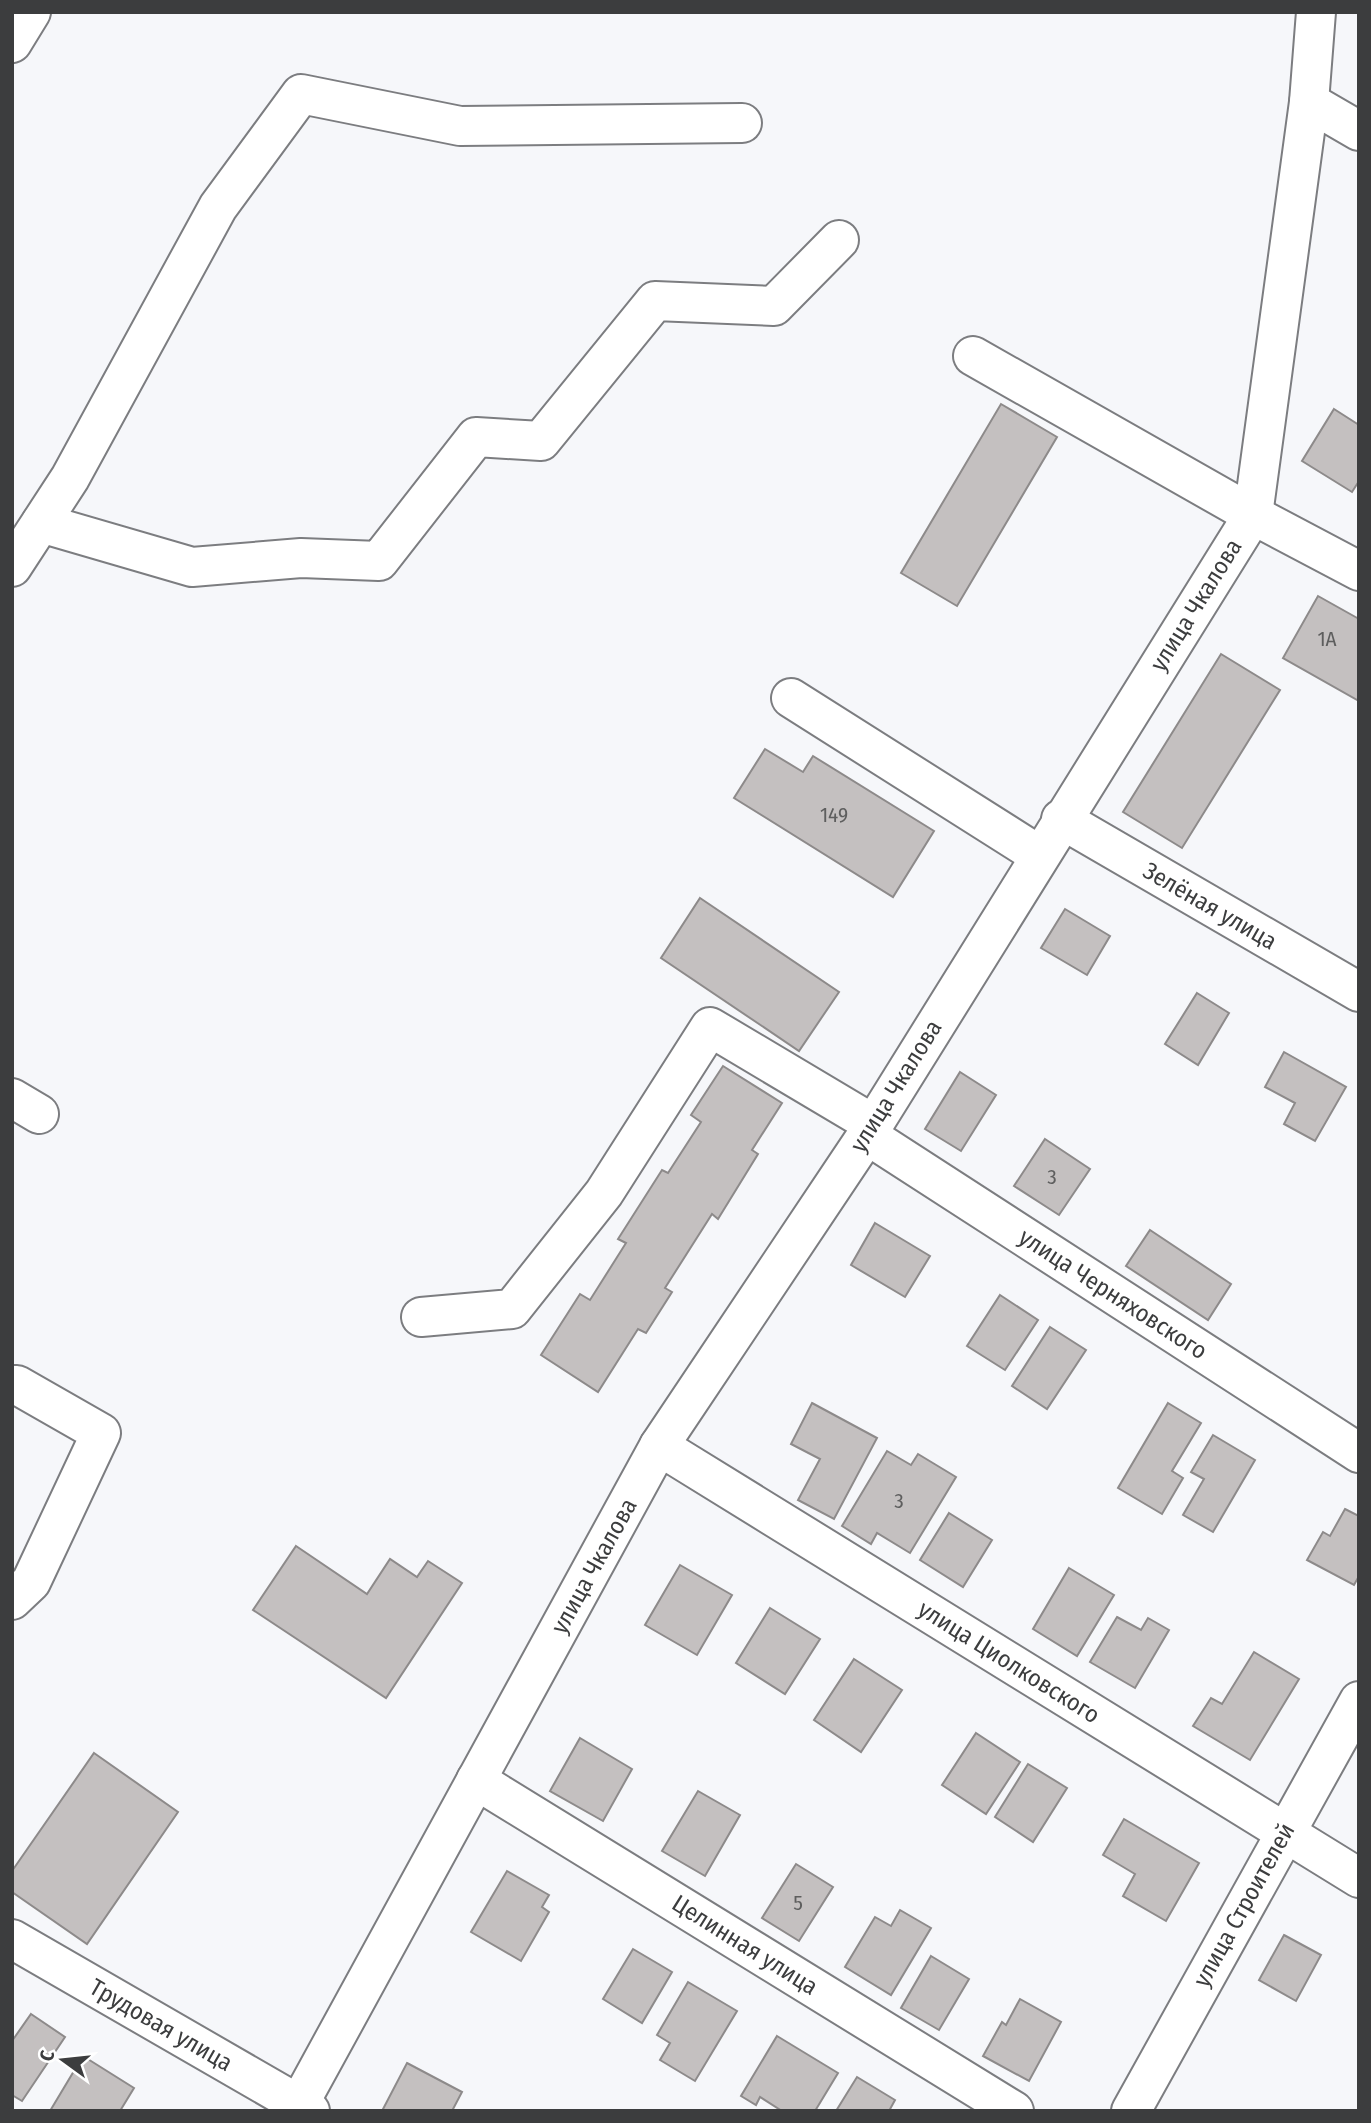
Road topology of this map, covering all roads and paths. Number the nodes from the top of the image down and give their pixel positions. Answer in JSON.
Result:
{"nodes":[{"id":1,"x":31,"y":12,"type":"edge"},
{"id":2,"x":1316,"y":12,"type":"edge"},
{"id":3,"x":12,"y":43,"type":"edge"},
{"id":4,"x":1309,"y":102,"type":"junction"},
{"id":5,"x":742,"y":123,"type":"dead end"},
{"id":6,"x":1359,"y":131,"type":"edge"},
{"id":7,"x":839,"y":240,"type":"dead end"},
{"id":8,"x":973,"y":356,"type":"dead end"},
{"id":9,"x":1253,"y":515,"type":"junction"},
{"id":10,"x":41,"y":523,"type":"junction"},
{"id":11,"x":12,"y":567,"type":"edge"},
{"id":12,"x":1359,"y":571,"type":"edge"},
{"id":13,"x":791,"y":698,"type":"dead end"},
{"id":14,"x":1061,"y":819,"type":"junction"},
{"id":15,"x":1039,"y":855,"type":"junction"},
{"id":16,"x":1359,"y":992,"type":"edge"},
{"id":17,"x":870,"y":1129,"type":"junction"},
{"id":18,"x":421,"y":1317,"type":"dead end"},
{"id":19,"x":12,"y":1385,"type":"edge"},
{"id":20,"x":659,"y":1446,"type":"junction"},
{"id":21,"x":1359,"y":1453,"type":"edge"},
{"id":22,"x":12,"y":1600,"type":"edge"},
{"id":23,"x":1359,"y":1701,"type":"edge"},
{"id":24,"x":476,"y":1780,"type":"junction"},
{"id":25,"x":1284,"y":1832,"type":"junction"},
{"id":26,"x":1359,"y":1878,"type":"edge"},
{"id":27,"x":12,"y":1939,"type":"edge"},
{"id":28,"x":305,"y":2107,"type":"edge"},
{"id":29,"x":1014,"y":2111,"type":"edge"},
{"id":30,"x":1131,"y":2111,"type":"edge"}],
"edges":[{"from":1,"to":3,"type":"street"},
{"from":2,"to":4,"type":"street","name":"улица Чкалова"},
{"from":4,"to":6,"type":"street"},
{"from":4,"to":9,"type":"street","name":"улица Чкалова"},
{"from":5,"to":10,"type":"street"},
{"from":7,"to":10,"type":"street"},
{"from":8,"to":9,"type":"street"},
{"from":9,"to":12,"type":"street"},
{"from":9,"to":14,"type":"street","name":"улица Чкалова"},
{"from":10,"to":11,"type":"street"},
{"from":13,"to":15,"type":"street"},
{"from":14,"to":15,"type":"street","name":"улица Чкалова"},
{"from":14,"to":16,"type":"street","name":"Зелёная улица"},
{"from":15,"to":17,"type":"street","name":"улица Чкалова"},
{"from":17,"to":18,"type":"street","name":"улица Черняховского"},
{"from":17,"to":20,"type":"street","name":"улица Чкалова"},
{"from":17,"to":21,"type":"street","name":"улица Черняховского"},
{"from":19,"to":22,"type":"street"},
{"from":20,"to":24,"type":"street","name":"улица Чкалова"},
{"from":20,"to":25,"type":"street","name":"улица Циолковского"},
{"from":23,"to":25,"type":"street","name":"улица Строителей"},
{"from":24,"to":28,"type":"street","name":"улица Чкалова"},
{"from":24,"to":29,"type":"street","name":"Целинная улица"},
{"from":25,"to":26,"type":"street","name":"улица Циолковского"},
{"from":25,"to":30,"type":"street","name":"улица Строителей"},
{"from":27,"to":28,"type":"street","name":"Трудовая улица"}]}
